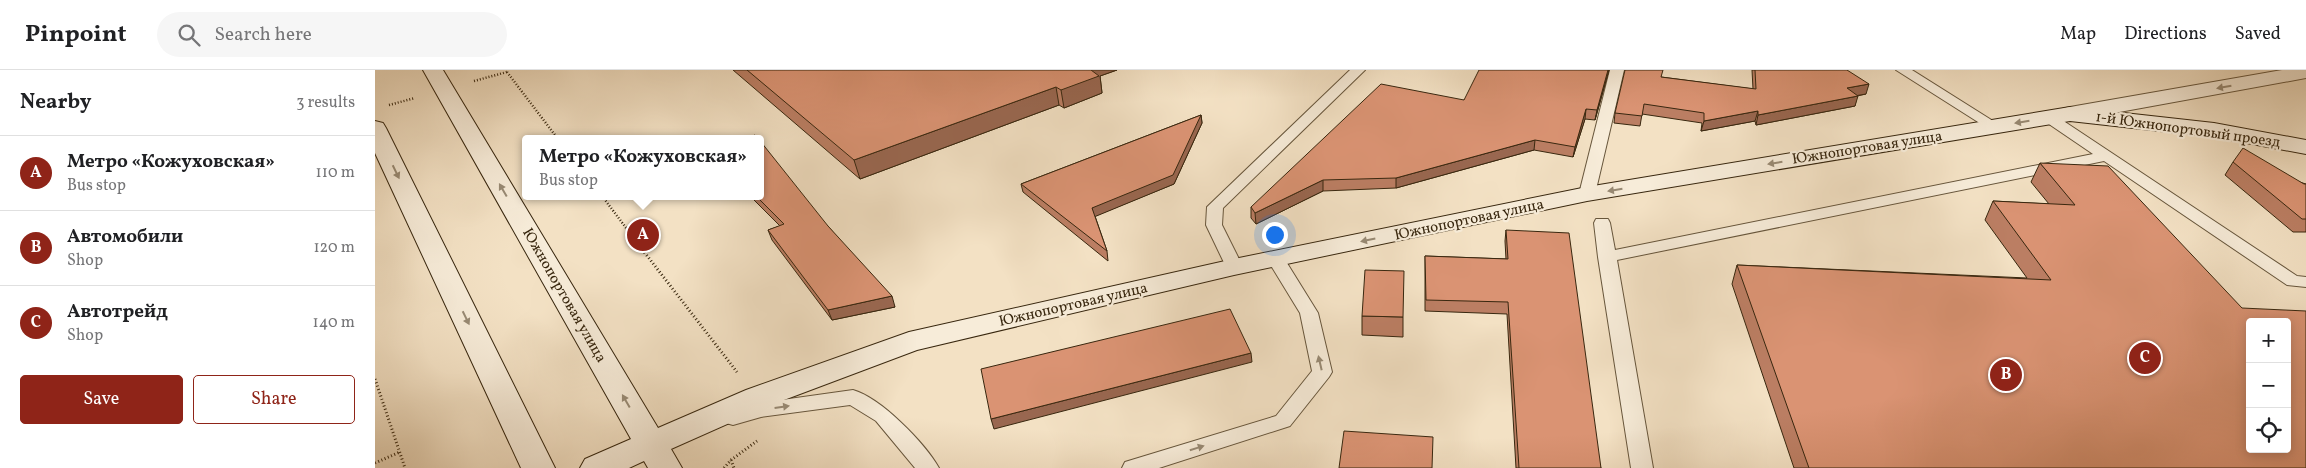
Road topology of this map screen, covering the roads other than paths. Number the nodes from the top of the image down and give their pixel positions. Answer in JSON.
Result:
{"nodes":[{"id":1,"x":433,"y":70,"type":"edge"},
{"id":2,"x":1358,"y":70,"type":"edge"},
{"id":3,"x":1617,"y":70,"type":"edge"},
{"id":4,"x":1903,"y":70,"type":"edge"},
{"id":5,"x":2306,"y":72,"type":"edge"},
{"id":6,"x":2059,"y":115,"type":"junction"},
{"id":7,"x":1994,"y":126,"type":"junction"},
{"id":8,"x":375,"y":128,"type":"edge"},
{"id":9,"x":2306,"y":147,"type":"edge"},
{"id":10,"x":2106,"y":156,"type":"junction"},
{"id":11,"x":1587,"y":194,"type":"junction"},
{"id":12,"x":1602,"y":223,"type":"dead end"},
{"id":13,"x":1607,"y":257,"type":"junction"},
{"id":14,"x":1276,"y":259,"type":"junction"},
{"id":15,"x":1234,"y":267,"type":"junction"},
{"id":16,"x":2306,"y":282,"type":"edge"},
{"id":17,"x":759,"y":404,"type":"junction"},
{"id":18,"x":658,"y":456,"type":"edge"},
{"id":19,"x":537,"y":468,"type":"edge"},
{"id":20,"x":597,"y":468,"type":"edge"},
{"id":21,"x":928,"y":468,"type":"edge"},
{"id":22,"x":1133,"y":468,"type":"edge"},
{"id":23,"x":1642,"y":468,"type":"edge"}],
"edges":[{"from":18,"to":1,"type":"main road","name":"Южнопортовая улица","one_way":true},
{"from":2,"to":15,"type":"lane"},
{"from":3,"to":11,"type":"lane"},
{"from":4,"to":7,"type":"lane"},
{"from":5,"to":6,"type":"main road","name":"Южнопортовая улица","one_way":true},
{"from":6,"to":7,"type":"main road","name":"Южнопортовая улица","one_way":true},
{"from":6,"to":9,"type":"main road","name":"1-й Южнопортовый проезд"},
{"from":6,"to":10,"type":"lane"},
{"from":7,"to":11,"type":"main road","name":"Южнопортовая улица","one_way":true},
{"from":8,"to":19,"type":"main road","one_way":true},
{"from":10,"to":13,"type":"lane"},
{"from":10,"to":16,"type":"lane"},
{"from":11,"to":14,"type":"main road","name":"Южнопортовая улица","one_way":true},
{"from":12,"to":13,"type":"lane"},
{"from":13,"to":23,"type":"lane"},
{"from":14,"to":15,"type":"main road","name":"Южнопортовая улица"},
{"from":22,"to":14,"type":"lane","one_way":true},
{"from":15,"to":17,"type":"main road","name":"Южнопортовая улица"},
{"from":17,"to":18,"type":"main road","name":"Южнопортовая улица"},
{"from":17,"to":21,"type":"lane","one_way":true},
{"from":18,"to":20,"type":"main road","name":"Южнопортовая улица"}]}
